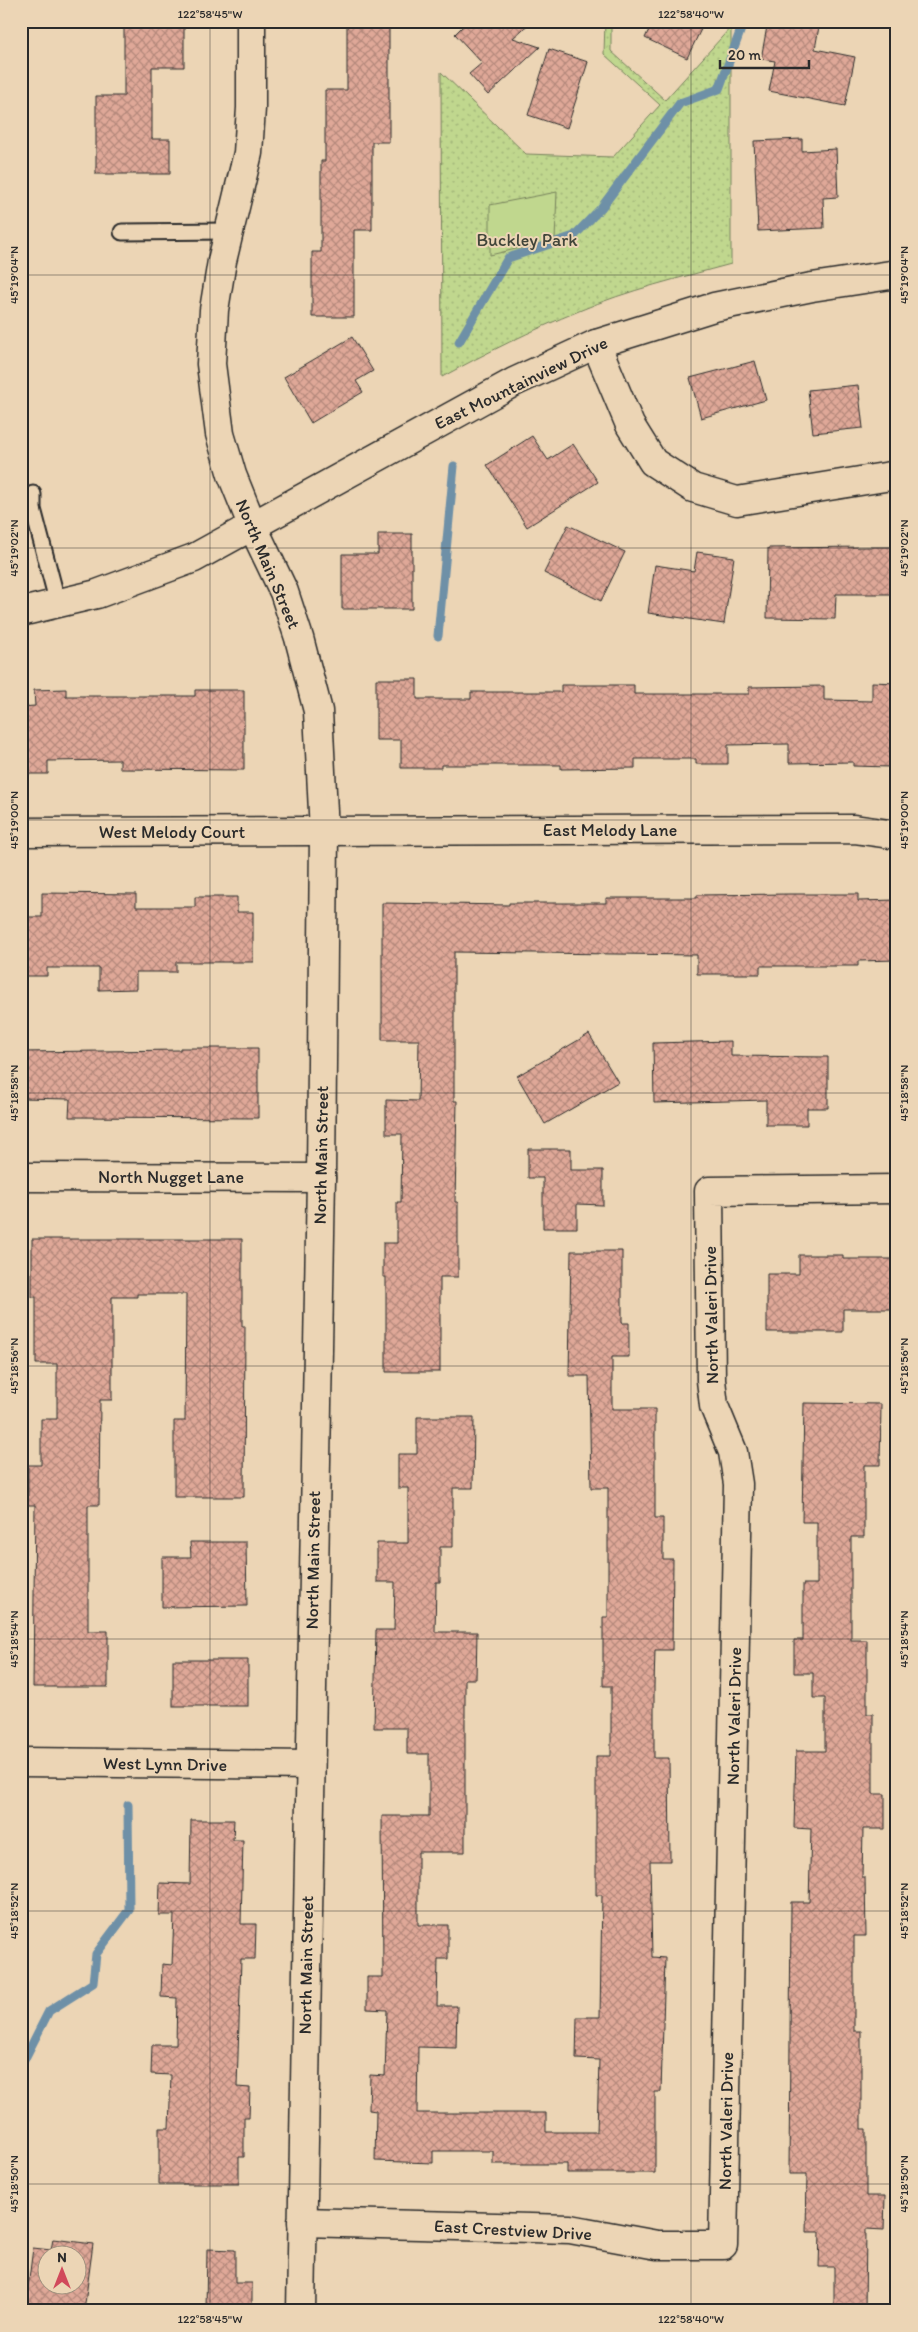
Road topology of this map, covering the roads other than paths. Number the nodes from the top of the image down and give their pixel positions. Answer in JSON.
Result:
{"nodes":[{"id":1,"x":251,"y":21,"type":"edge"},
{"id":2,"x":229,"y":231,"type":"junction"},
{"id":3,"x":122,"y":232,"type":"dead end"},
{"id":4,"x":897,"y":274,"type":"edge"},
{"id":5,"x":596,"y":344,"type":"junction"},
{"id":6,"x":897,"y":475,"type":"edge"},
{"id":7,"x":34,"y":494,"type":"dead end"},
{"id":8,"x":253,"y":527,"type":"junction"},
{"id":9,"x":58,"y":604,"type":"junction"},
{"id":10,"x":21,"y":612,"type":"edge"},
{"id":11,"x":21,"y":832,"type":"edge"},
{"id":12,"x":324,"y":832,"type":"junction"},
{"id":13,"x":897,"y":835,"type":"edge"},
{"id":14,"x":21,"y":1177,"type":"edge"},
{"id":15,"x":321,"y":1178,"type":"junction"},
{"id":16,"x":897,"y":1189,"type":"edge"},
{"id":17,"x":21,"y":1762,"type":"edge"},
{"id":18,"x":309,"y":1765,"type":"junction"},
{"id":19,"x":302,"y":2222,"type":"junction"},
{"id":20,"x":724,"y":2245,"type":"joint"},
{"id":21,"x":301,"y":2311,"type":"edge"}],
"edges":[{"from":1,"to":2,"type":"street","name":"North Main Street"},
{"from":2,"to":3,"type":"lane"},
{"from":2,"to":8,"type":"street","name":"North Main Street"},
{"from":4,"to":5,"type":"street","name":"East Mountainview Drive"},
{"from":5,"to":6,"type":"street"},
{"from":5,"to":8,"type":"street","name":"East Mountainview Drive"},
{"from":7,"to":9,"type":"lane"},
{"from":8,"to":9,"type":"street","name":"East Mountainview Drive"},
{"from":8,"to":12,"type":"street","name":"North Main Street"},
{"from":9,"to":10,"type":"street","name":"East Mountainview Drive"},
{"from":11,"to":12,"type":"street","name":"West Melody Court"},
{"from":12,"to":13,"type":"street","name":"East Melody Lane"},
{"from":12,"to":15,"type":"street","name":"North Main Street"},
{"from":14,"to":15,"type":"street","name":"North Nugget Lane"},
{"from":15,"to":18,"type":"street","name":"North Main Street"},
{"from":16,"to":20,"type":"street","name":"North Valeri Drive"},
{"from":17,"to":18,"type":"street","name":"West Lynn Drive"},
{"from":18,"to":19,"type":"street","name":"North Main Street"},
{"from":19,"to":20,"type":"street","name":"East Crestview Drive"},
{"from":19,"to":21,"type":"street","name":"North Main Street"}]}
